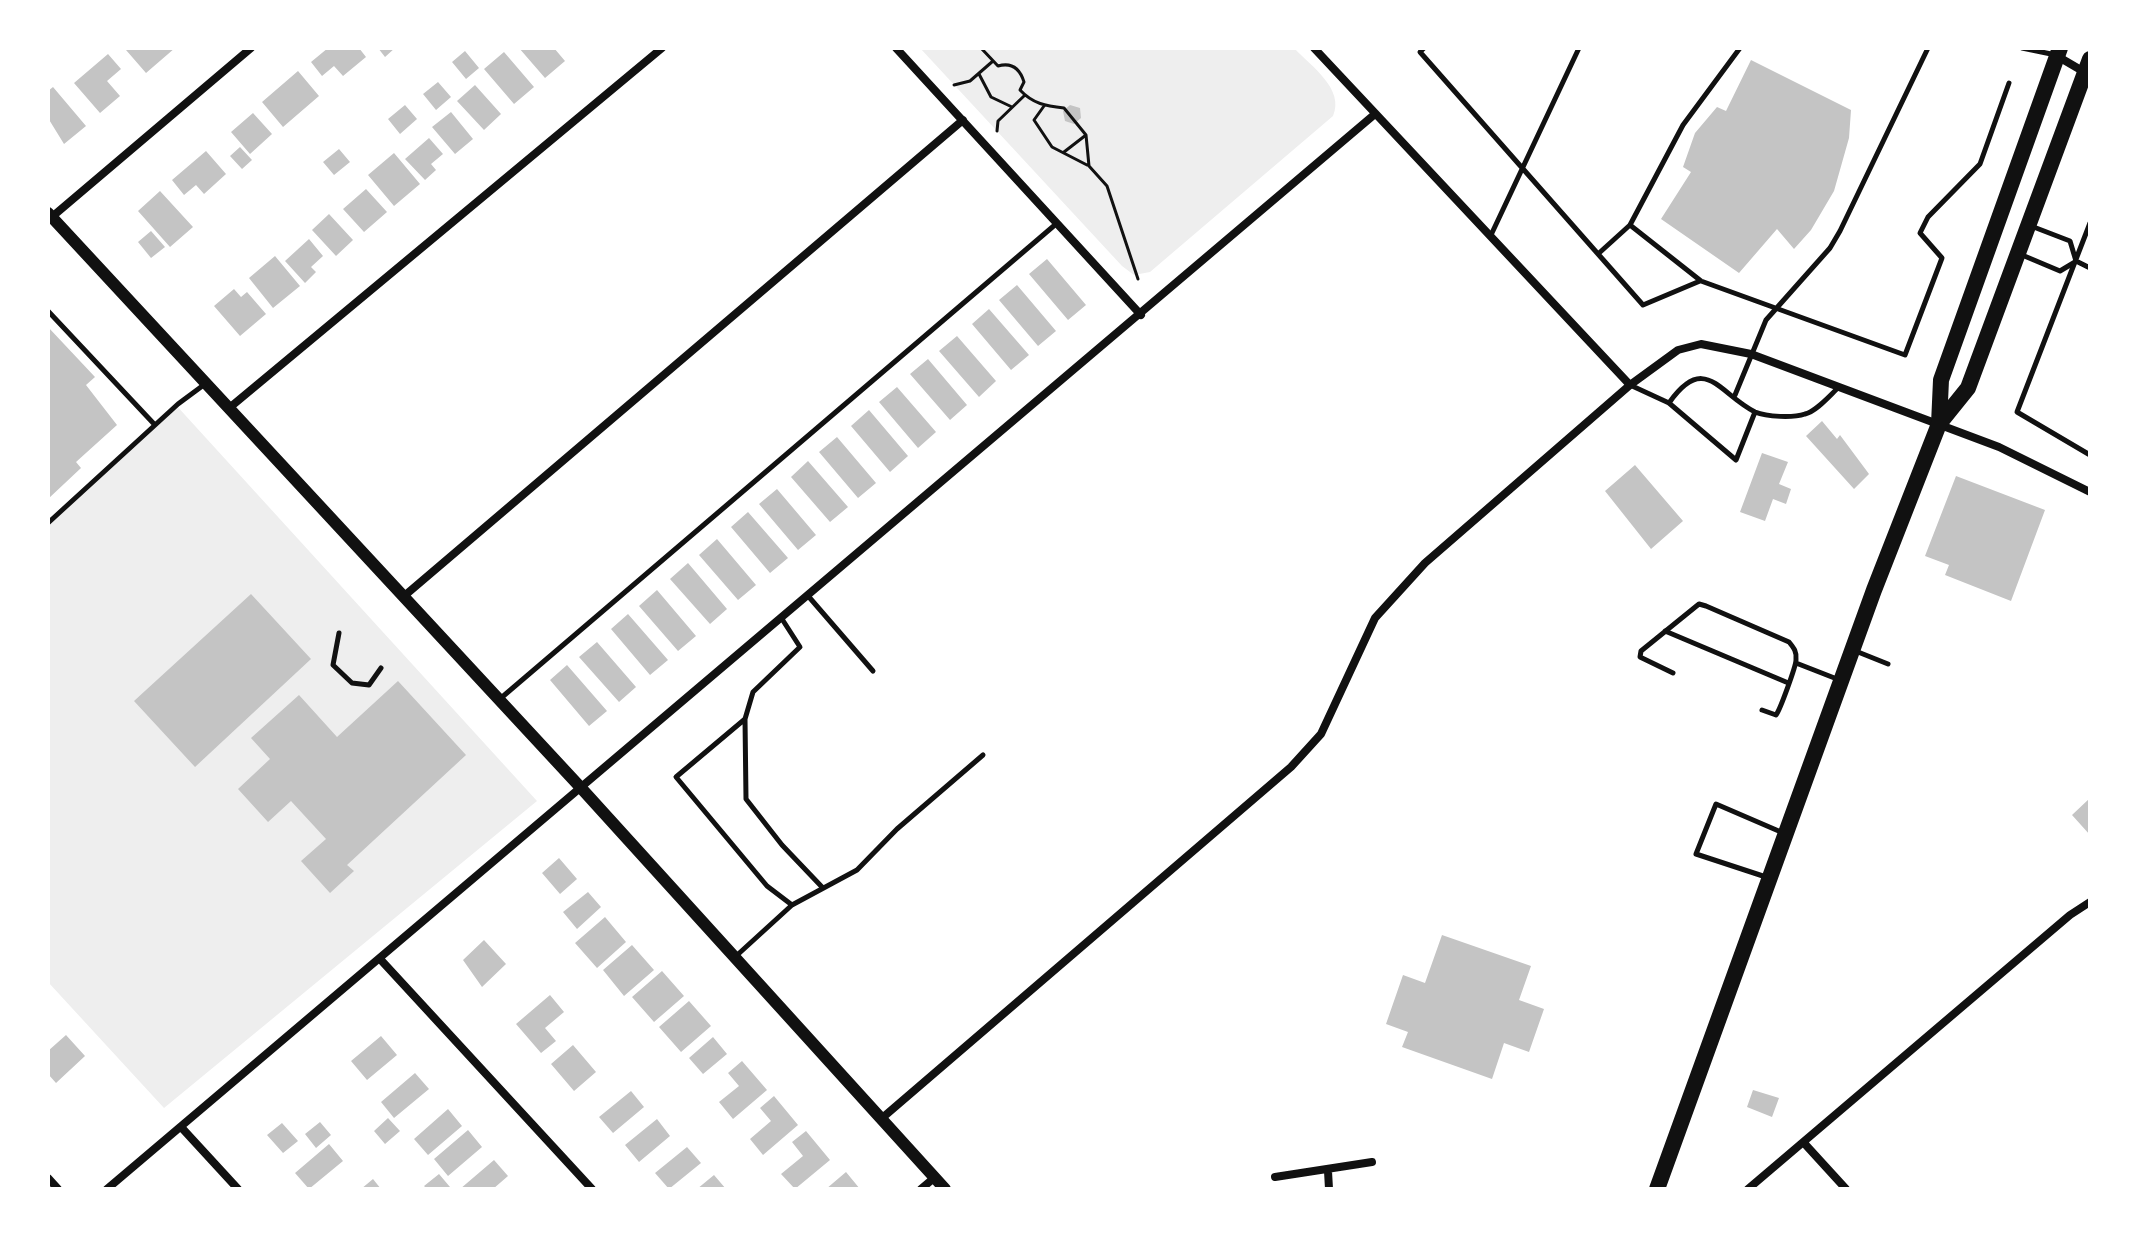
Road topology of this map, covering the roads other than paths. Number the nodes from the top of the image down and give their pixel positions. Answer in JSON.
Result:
{"nodes":[{"id":1,"x":251,"y":48,"type":"edge"},
{"id":2,"x":662,"y":48,"type":"edge"},
{"id":3,"x":896,"y":48,"type":"edge"},
{"id":4,"x":1314,"y":48,"type":"edge"},
{"id":5,"x":1424,"y":48,"type":"edge"},
{"id":6,"x":1579,"y":48,"type":"edge"},
{"id":7,"x":1740,"y":48,"type":"edge"},
{"id":8,"x":1928,"y":48,"type":"edge"},
{"id":9,"x":2022,"y":48,"type":"edge"},
{"id":10,"x":2057,"y":51,"type":"edge"},
{"id":11,"x":2088,"y":69,"type":"edge"},
{"id":12,"x":2009,"y":83,"type":"dead end"},
{"id":13,"x":1375,"y":114,"type":"junction"},
{"id":14,"x":963,"y":120,"type":"junction"},
{"id":15,"x":1523,"y":168,"type":"junction"},
{"id":16,"x":50,"y":211,"type":"edge"},
{"id":17,"x":1057,"y":223,"type":"junction"},
{"id":18,"x":2090,"y":223,"type":"edge"},
{"id":19,"x":1630,"y":225,"type":"junction"},
{"id":20,"x":2028,"y":225,"type":"junction"},
{"id":21,"x":1490,"y":237,"type":"junction"},
{"id":22,"x":2018,"y":253,"type":"junction"},
{"id":23,"x":1598,"y":254,"type":"junction"},
{"id":24,"x":2076,"y":261,"type":"junction"},
{"id":25,"x":2090,"y":268,"type":"edge"},
{"id":26,"x":1701,"y":281,"type":"junction"},
{"id":27,"x":1774,"y":308,"type":"junction"},
{"id":28,"x":48,"y":311,"type":"edge"},
{"id":29,"x":1141,"y":315,"type":"junction"},
{"id":30,"x":1751,"y":354,"type":"junction"},
{"id":31,"x":205,"y":384,"type":"junction"},
{"id":32,"x":1630,"y":385,"type":"junction"},
{"id":33,"x":1839,"y":387,"type":"junction"},
{"id":34,"x":1735,"y":395,"type":"junction"},
{"id":35,"x":1669,"y":403,"type":"junction"},
{"id":36,"x":228,"y":409,"type":"junction"},
{"id":37,"x":1755,"y":412,"type":"junction"},
{"id":38,"x":1939,"y":424,"type":"junction"},
{"id":39,"x":155,"y":425,"type":"junction"},
{"id":40,"x":2090,"y":455,"type":"edge"},
{"id":41,"x":2090,"y":492,"type":"edge"},
{"id":42,"x":48,"y":523,"type":"edge"},
{"id":43,"x":403,"y":597,"type":"junction"},
{"id":44,"x":809,"y":597,"type":"junction"},
{"id":45,"x":782,"y":619,"type":"junction"},
{"id":46,"x":1664,"y":631,"type":"junction"},
{"id":47,"x":339,"y":633,"type":"dead end"},
{"id":48,"x":1852,"y":650,"type":"junction"},
{"id":49,"x":1796,"y":663,"type":"junction"},
{"id":50,"x":1888,"y":664,"type":"dead end"},
{"id":51,"x":381,"y":668,"type":"dead end"},
{"id":52,"x":873,"y":671,"type":"dead end"},
{"id":53,"x":1673,"y":673,"type":"dead end"},
{"id":54,"x":1841,"y":681,"type":"junction"},
{"id":55,"x":1786,"y":682,"type":"junction"},
{"id":56,"x":499,"y":700,"type":"junction"},
{"id":57,"x":1762,"y":710,"type":"dead end"},
{"id":58,"x":745,"y":719,"type":"junction"},
{"id":59,"x":983,"y":755,"type":"dead end"},
{"id":60,"x":582,"y":789,"type":"junction"},
{"id":61,"x":1786,"y":834,"type":"junction"},
{"id":62,"x":1769,"y":879,"type":"junction"},
{"id":63,"x":822,"y":887,"type":"junction"},
{"id":64,"x":2090,"y":902,"type":"edge"},
{"id":65,"x":792,"y":905,"type":"junction"},
{"id":66,"x":734,"y":957,"type":"junction"},
{"id":67,"x":380,"y":959,"type":"junction"},
{"id":68,"x":881,"y":1119,"type":"junction"},
{"id":69,"x":181,"y":1127,"type":"junction"},
{"id":70,"x":1804,"y":1143,"type":"junction"},
{"id":71,"x":1372,"y":1162,"type":"dead end"},
{"id":72,"x":1328,"y":1171,"type":"junction"},
{"id":73,"x":1275,"y":1177,"type":"dead end"},
{"id":74,"x":48,"y":1178,"type":"edge"},
{"id":75,"x":934,"y":1178,"type":"junction"},
{"id":76,"x":1661,"y":1188,"type":"edge"},
{"id":77,"x":58,"y":1189,"type":"edge"},
{"id":78,"x":107,"y":1189,"type":"edge"},
{"id":79,"x":238,"y":1189,"type":"edge"},
{"id":80,"x":592,"y":1189,"type":"edge"},
{"id":81,"x":921,"y":1189,"type":"edge"},
{"id":82,"x":945,"y":1189,"type":"edge"},
{"id":83,"x":1329,"y":1189,"type":"edge"},
{"id":84,"x":1748,"y":1189,"type":"edge"},
{"id":85,"x":1846,"y":1189,"type":"edge"}],
"edges":[{"from":1,"to":16,"type":"street"},
{"from":2,"to":36,"type":"street"},
{"from":3,"to":14,"type":"street"},
{"from":4,"to":13,"type":"street"},
{"from":5,"to":15,"type":"lane"},
{"from":6,"to":15,"type":"lane"},
{"from":7,"to":19,"type":"lane"},
{"from":8,"to":27,"type":"lane"},
{"from":9,"to":10,"type":"lane"},
{"from":10,"to":11,"type":"street"},
{"from":10,"to":38,"type":"main road"},
{"from":11,"to":20,"type":"main road"},
{"from":12,"to":27,"type":"lane"},
{"from":13,"to":21,"type":"street"},
{"from":13,"to":29,"type":"street"},
{"from":14,"to":17,"type":"street"},
{"from":14,"to":43,"type":"street"},
{"from":15,"to":21,"type":"lane"},
{"from":15,"to":23,"type":"lane"},
{"from":16,"to":31,"type":"street"},
{"from":17,"to":29,"type":"street"},
{"from":17,"to":56,"type":"lane"},
{"from":18,"to":24,"type":"lane"},
{"from":19,"to":23,"type":"lane"},
{"from":19,"to":26,"type":"lane"},
{"from":20,"to":22,"type":"main road"},
{"from":20,"to":24,"type":"lane"},
{"from":21,"to":32,"type":"street"},
{"from":22,"to":24,"type":"lane"},
{"from":22,"to":38,"type":"main road"},
{"from":23,"to":26,"type":"lane"},
{"from":24,"to":25,"type":"lane"},
{"from":24,"to":40,"type":"lane"},
{"from":26,"to":27,"type":"lane"},
{"from":27,"to":30,"type":"lane"},
{"from":28,"to":39,"type":"lane"},
{"from":29,"to":44,"type":"street"},
{"from":30,"to":32,"type":"street"},
{"from":30,"to":33,"type":"street"},
{"from":30,"to":34,"type":"lane"},
{"from":31,"to":36,"type":"street"},
{"from":31,"to":39,"type":"lane"},
{"from":32,"to":35,"type":"lane"},
{"from":32,"to":68,"type":"street"},
{"from":33,"to":37,"type":"lane"},
{"from":33,"to":38,"type":"street"},
{"from":34,"to":35,"type":"lane"},
{"from":34,"to":37,"type":"lane"},
{"from":35,"to":37,"type":"lane"},
{"from":36,"to":43,"type":"street"},
{"from":38,"to":41,"type":"street"},
{"from":38,"to":48,"type":"main road"},
{"from":39,"to":42,"type":"lane"},
{"from":43,"to":56,"type":"street"},
{"from":44,"to":45,"type":"street"},
{"from":44,"to":52,"type":"lane"},
{"from":45,"to":58,"type":"lane"},
{"from":45,"to":60,"type":"street"},
{"from":46,"to":49,"type":"lane"},
{"from":46,"to":53,"type":"lane"},
{"from":46,"to":55,"type":"lane"},
{"from":47,"to":51,"type":"lane"},
{"from":48,"to":50,"type":"lane"},
{"from":48,"to":54,"type":"main road"},
{"from":49,"to":54,"type":"lane"},
{"from":49,"to":55,"type":"lane"},
{"from":54,"to":61,"type":"main road"},
{"from":55,"to":57,"type":"lane"},
{"from":56,"to":60,"type":"street"},
{"from":58,"to":63,"type":"lane"},
{"from":58,"to":65,"type":"lane"},
{"from":59,"to":63,"type":"lane"},
{"from":60,"to":66,"type":"street"},
{"from":60,"to":67,"type":"street"},
{"from":61,"to":62,"type":"main road"},
{"from":61,"to":62,"type":"lane"},
{"from":62,"to":76,"type":"main road"},
{"from":63,"to":65,"type":"lane"},
{"from":64,"to":70,"type":"street"},
{"from":65,"to":66,"type":"lane"},
{"from":66,"to":68,"type":"street"},
{"from":67,"to":69,"type":"street"},
{"from":67,"to":80,"type":"street"},
{"from":68,"to":75,"type":"street"},
{"from":69,"to":78,"type":"street"},
{"from":69,"to":79,"type":"street"},
{"from":70,"to":84,"type":"street"},
{"from":70,"to":85,"type":"street"},
{"from":71,"to":72,"type":"street"},
{"from":72,"to":73,"type":"street"},
{"from":72,"to":83,"type":"street"},
{"from":74,"to":77,"type":"street"},
{"from":75,"to":81,"type":"street"},
{"from":75,"to":82,"type":"street"}]}
